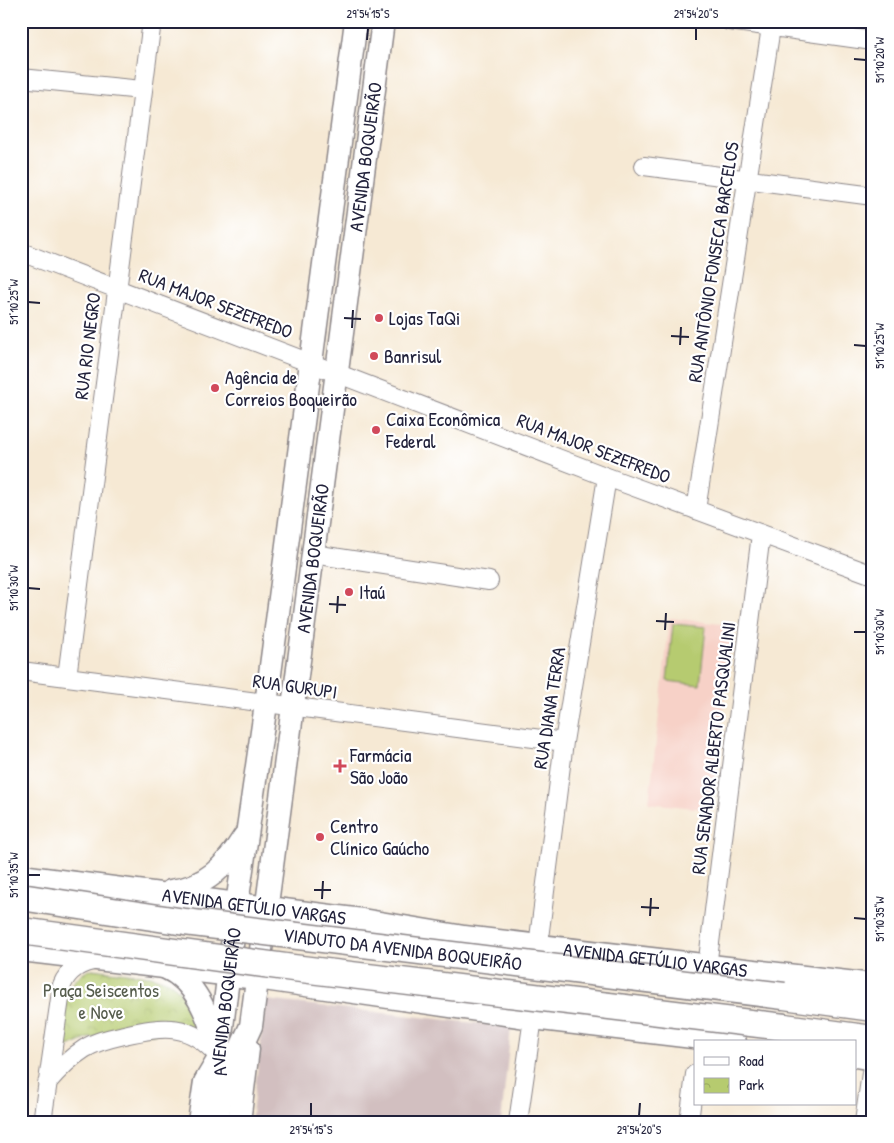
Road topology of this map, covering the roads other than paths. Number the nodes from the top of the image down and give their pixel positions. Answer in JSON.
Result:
{"nodes":[{"id":1,"x":152,"y":21,"type":"edge"},
{"id":2,"x":356,"y":21,"type":"edge"},
{"id":3,"x":383,"y":21,"type":"edge"},
{"id":4,"x":729,"y":21,"type":"edge"},
{"id":5,"x":771,"y":24,"type":"edge"},
{"id":6,"x":873,"y":41,"type":"edge"},
{"id":7,"x":21,"y":78,"type":"edge"},
{"id":8,"x":142,"y":90,"type":"junction"},
{"id":9,"x":644,"y":166,"type":"dead end"},
{"id":10,"x":748,"y":179,"type":"junction"},
{"id":11,"x":873,"y":196,"type":"edge"},
{"id":12,"x":21,"y":252,"type":"edge"},
{"id":13,"x":116,"y":287,"type":"junction"},
{"id":14,"x":311,"y":362,"type":"junction"},
{"id":15,"x":337,"y":372,"type":"junction"},
{"id":16,"x":607,"y":476,"type":"junction"},
{"id":17,"x":696,"y":510,"type":"junction"},
{"id":18,"x":761,"y":534,"type":"junction"},
{"id":19,"x":313,"y":554,"type":"junction"},
{"id":20,"x":873,"y":575,"type":"edge"},
{"id":21,"x":489,"y":581,"type":"dead end"},
{"id":22,"x":21,"y":671,"type":"edge"},
{"id":23,"x":67,"y":677,"type":"junction"},
{"id":24,"x":266,"y":704,"type":"junction"},
{"id":25,"x":293,"y":708,"type":"junction"},
{"id":26,"x":564,"y":742,"type":"junction"},
{"id":27,"x":246,"y":834,"type":"junction"},
{"id":28,"x":271,"y":873,"type":"junction"},
{"id":29,"x":21,"y":876,"type":"edge"},
{"id":30,"x":146,"y":892,"type":"junction"},
{"id":31,"x":21,"y":897,"type":"edge"},
{"id":32,"x":237,"y":904,"type":"junction"},
{"id":33,"x":267,"y":907,"type":"junction"},
{"id":34,"x":298,"y":912,"type":"junction"},
{"id":35,"x":362,"y":920,"type":"junction"},
{"id":36,"x":21,"y":930,"type":"edge"},
{"id":37,"x":538,"y":946,"type":"junction"},
{"id":38,"x":21,"y":950,"type":"edge"},
{"id":39,"x":103,"y":960,"type":"junction"},
{"id":40,"x":135,"y":962,"type":"junction"},
{"id":41,"x":163,"y":966,"type":"junction"},
{"id":42,"x":707,"y":967,"type":"junction"},
{"id":43,"x":228,"y":975,"type":"junction"},
{"id":44,"x":257,"y":978,"type":"junction"},
{"id":45,"x":290,"y":982,"type":"junction"},
{"id":46,"x":873,"y":986,"type":"edge"},
{"id":47,"x":352,"y":991,"type":"junction"},
{"id":48,"x":873,"y":1008,"type":"edge"},
{"id":49,"x":534,"y":1018,"type":"junction"},
{"id":50,"x":252,"y":1020,"type":"junction"},
{"id":51,"x":873,"y":1039,"type":"edge"},
{"id":52,"x":700,"y":1040,"type":"edge"},
{"id":53,"x":219,"y":1056,"type":"junction"},
{"id":54,"x":856,"y":1056,"type":"edge"},
{"id":55,"x":873,"y":1059,"type":"edge"},
{"id":56,"x":694,"y":1082,"type":"edge"},
{"id":57,"x":47,"y":1083,"type":"junction"},
{"id":58,"x":220,"y":1105,"type":"edge"},
{"id":59,"x":42,"y":1122,"type":"edge"},
{"id":60,"x":199,"y":1122,"type":"edge"},
{"id":61,"x":239,"y":1122,"type":"edge"},
{"id":62,"x":518,"y":1122,"type":"edge"},
{"id":63,"x":689,"y":1122,"type":"edge"},
{"id":64,"x":864,"y":1122,"type":"edge"}],
"edges":[{"from":1,"to":8,"type":"street","name":"RUA RIO NEGRO"},
{"from":2,"to":14,"type":"main road","name":"AVENIDA BOQUEIRÃO"},
{"from":3,"to":15,"type":"main road","name":"AVENIDA BOQUEIRÃO"},
{"from":4,"to":5,"type":"street"},
{"from":5,"to":6,"type":"street"},
{"from":5,"to":10,"type":"street","name":"RUA ANTÔNIO FONSECA BARCELOS"},
{"from":7,"to":8,"type":"street"},
{"from":8,"to":13,"type":"street","name":"RUA RIO NEGRO"},
{"from":9,"to":10,"type":"street"},
{"from":10,"to":11,"type":"street"},
{"from":10,"to":17,"type":"street","name":"RUA ANTÔNIO FONSECA BARCELOS"},
{"from":12,"to":13,"type":"street","name":"RUA MAJOR SEZEFREDO"},
{"from":13,"to":14,"type":"street","name":"RUA MAJOR SEZEFREDO"},
{"from":13,"to":23,"type":"street","name":"RUA RIO NEGRO"},
{"from":14,"to":15,"type":"street","name":"RUA MAJOR SEZEFREDO"},
{"from":14,"to":24,"type":"main road","name":"AVENIDA BOQUEIRÃO"},
{"from":15,"to":16,"type":"street","name":"RUA MAJOR SEZEFREDO"},
{"from":15,"to":19,"type":"main road","name":"AVENIDA BOQUEIRÃO"},
{"from":16,"to":17,"type":"street","name":"RUA MAJOR SEZEFREDO"},
{"from":16,"to":26,"type":"street","name":"RUA DIANA TERRA"},
{"from":17,"to":18,"type":"street","name":"RUA MAJOR SEZEFREDO"},
{"from":18,"to":20,"type":"street","name":"RUA MAJOR SEZEFREDO"},
{"from":18,"to":42,"type":"street","name":"RUA SENADOR ALBERTO PASQUALINI"},
{"from":19,"to":21,"type":"street"},
{"from":19,"to":25,"type":"main road","name":"AVENIDA BOQUEIRÃO"},
{"from":22,"to":23,"type":"street","name":"RUA GURUPI"},
{"from":23,"to":24,"type":"street","name":"RUA GURUPI"},
{"from":24,"to":25,"type":"street","name":"RUA GURUPI"},
{"from":24,"to":27,"type":"main road","name":"AVENIDA BOQUEIRÃO"},
{"from":25,"to":26,"type":"street","name":"RUA GURUPI"},
{"from":25,"to":28,"type":"main road","name":"AVENIDA BOQUEIRÃO"},
{"from":26,"to":37,"type":"street","name":"RUA DIANA TERRA"},
{"from":27,"to":30,"type":"main road"},
{"from":27,"to":32,"type":"main road","name":"AVENIDA BOQUEIRÃO"},
{"from":28,"to":33,"type":"main road","name":"AVENIDA BOQUEIRÃO"},
{"from":28,"to":34,"type":"main road"},
{"from":29,"to":30,"type":"main road","name":"AVENIDA GETÚLIO VARGAS"},
{"from":30,"to":32,"type":"main road","name":"AVENIDA GETÚLIO VARGAS"},
{"from":30,"to":40,"type":"main road"},
{"from":31,"to":48,"type":"highway","name":"VIADUTO DA AVENIDA BOQUEIRÃO","bridge":true},
{"from":32,"to":33,"type":"main road","name":"AVENIDA GETÚLIO VARGAS"},
{"from":32,"to":43,"type":"main road","name":"AVENIDA BOQUEIRÃO"},
{"from":33,"to":34,"type":"main road","name":"AVENIDA GETÚLIO VARGAS"},
{"from":33,"to":44,"type":"main road","name":"AVENIDA BOQUEIRÃO"},
{"from":34,"to":35,"type":"main road","name":"AVENIDA GETÚLIO VARGAS"},
{"from":35,"to":37,"type":"main road","name":"AVENIDA GETÚLIO VARGAS"},
{"from":35,"to":47,"type":"main road"},
{"from":36,"to":51,"type":"highway","name":"VIADUTO DA AVENIDA BOQUEIRÃO","bridge":true},
{"from":37,"to":42,"type":"main road","name":"AVENIDA GETÚLIO VARGAS"},
{"from":38,"to":39,"type":"main road"},
{"from":39,"to":40,"type":"main road"},
{"from":39,"to":57,"type":"street"},
{"from":40,"to":41,"type":"main road"},
{"from":41,"to":43,"type":"main road"},
{"from":41,"to":53,"type":"main road"},
{"from":42,"to":46,"type":"main road","name":"AVENIDA GETÚLIO VARGAS"},
{"from":43,"to":44,"type":"main road"},
{"from":43,"to":53,"type":"main road","name":"AVENIDA BOQUEIRÃO"},
{"from":44,"to":45,"type":"main road"},
{"from":44,"to":50,"type":"main road","name":"AVENIDA BOQUEIRÃO"},
{"from":45,"to":47,"type":"main road"},
{"from":45,"to":50,"type":"main road"},
{"from":47,"to":49,"type":"main road"},
{"from":49,"to":52,"type":"main road"},
{"from":49,"to":62,"type":"street"},
{"from":50,"to":58,"type":"main road","name":"AVENIDA BOQUEIRÃO"},
{"from":50,"to":61,"type":"main road"},
{"from":53,"to":57,"type":"street"},
{"from":53,"to":58,"type":"main road","name":"AVENIDA BOQUEIRÃO"},
{"from":53,"to":60,"type":"main road"},
{"from":54,"to":55,"type":"main road"},
{"from":55,"to":64,"type":"street"},
{"from":56,"to":63,"type":"street"},
{"from":57,"to":59,"type":"street"}]}
